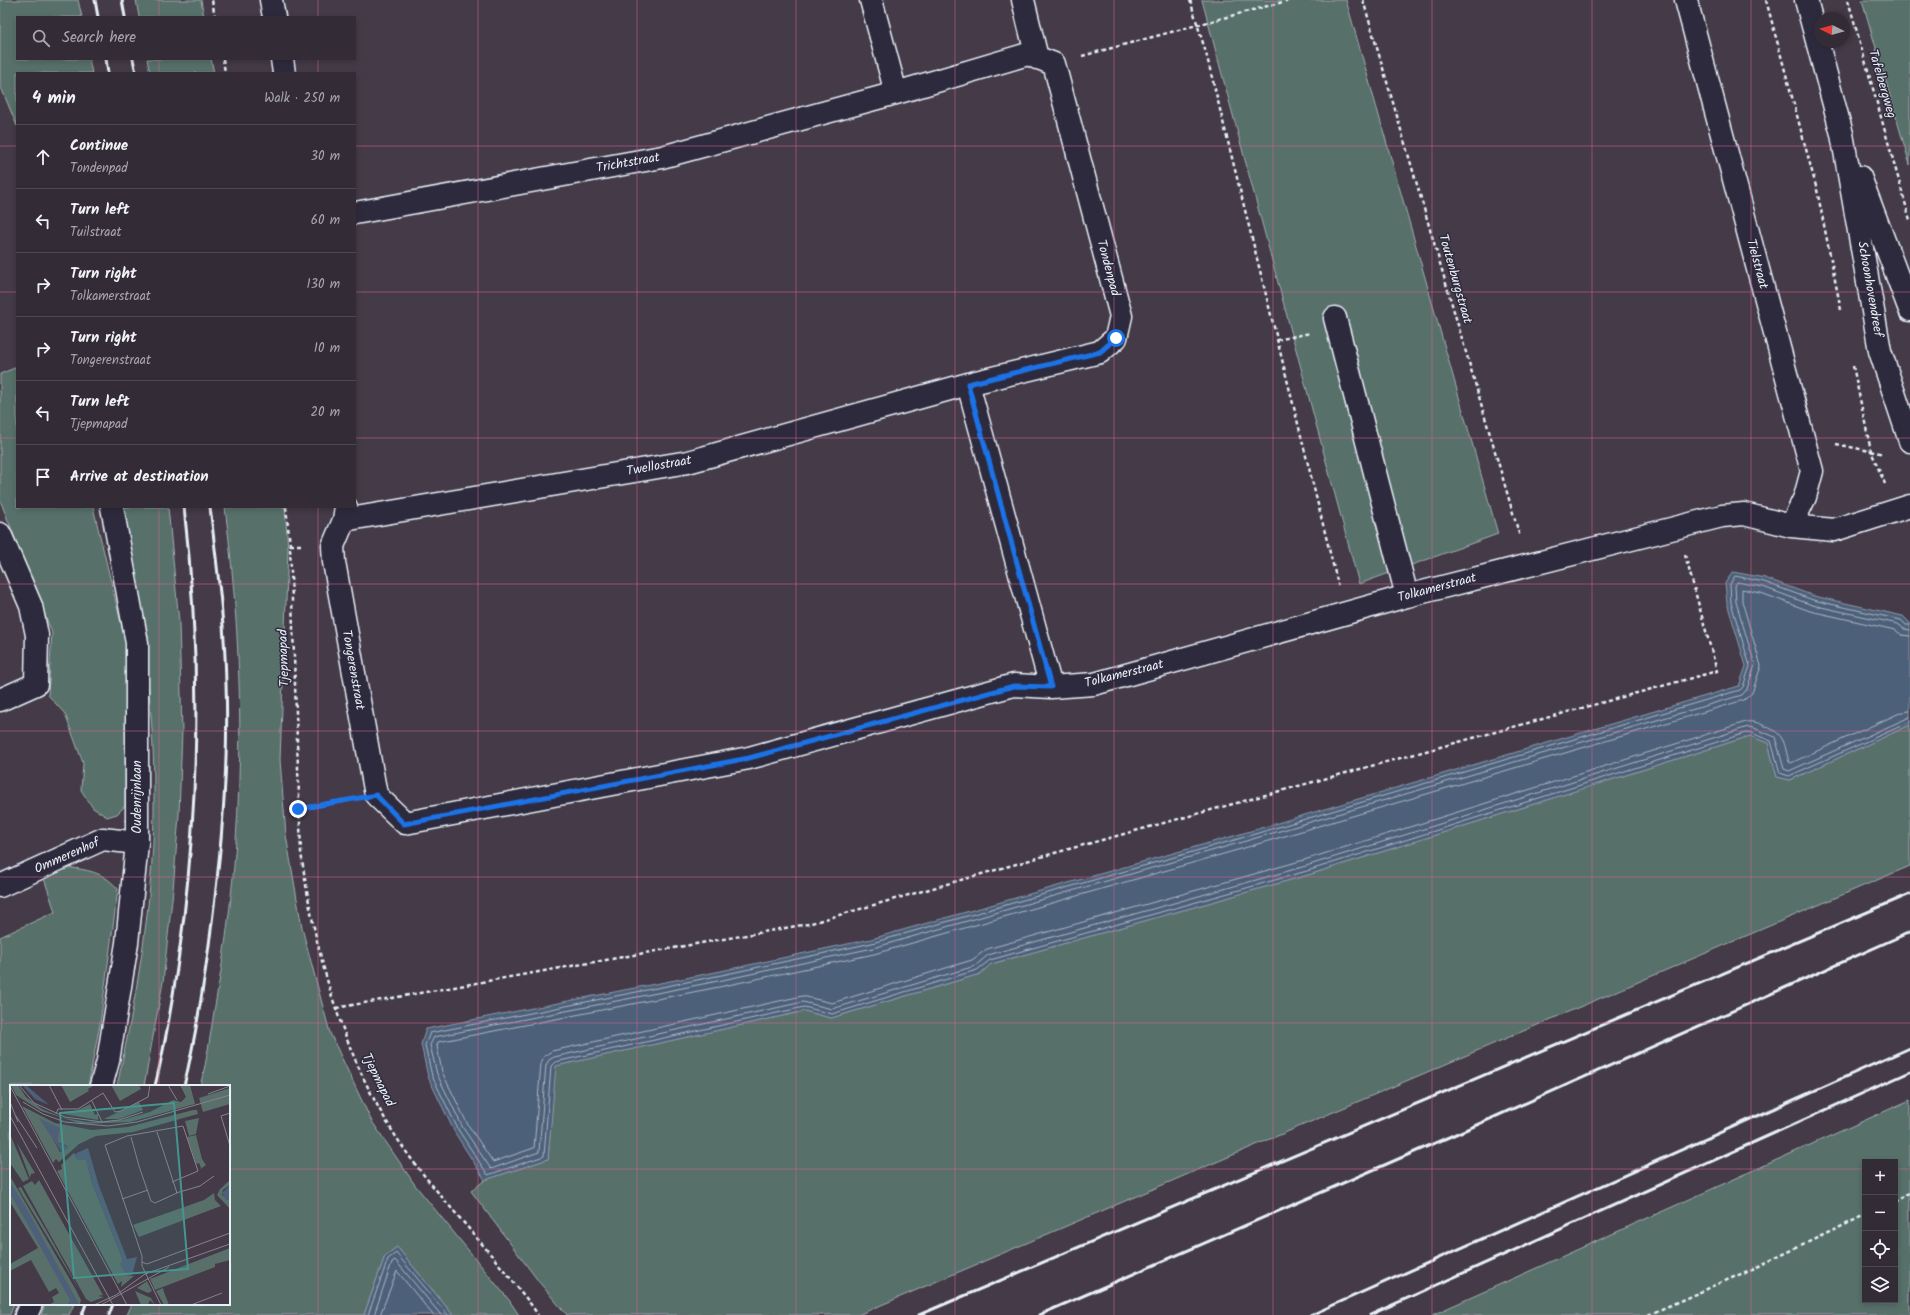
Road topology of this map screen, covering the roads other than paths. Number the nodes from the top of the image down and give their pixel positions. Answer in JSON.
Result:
{"nodes":[{"id":1,"x":271,"y":0,"type":"edge"},
{"id":2,"x":871,"y":0,"type":"edge"},
{"id":3,"x":1023,"y":0,"type":"edge"},
{"id":4,"x":1686,"y":0,"type":"edge"},
{"id":5,"x":1806,"y":0,"type":"edge"},
{"id":6,"x":274,"y":16,"type":"edge"},
{"id":7,"x":282,"y":60,"type":"edge"},
{"id":8,"x":1046,"y":61,"type":"junction"},
{"id":9,"x":284,"y":72,"type":"edge"},
{"id":10,"x":896,"y":93,"type":"junction"},
{"id":11,"x":1842,"y":134,"type":"junction"},
{"id":12,"x":356,"y":213,"type":"edge"},
{"id":13,"x":1910,"y":310,"type":"edge"},
{"id":14,"x":1335,"y":318,"type":"dead end"},
{"id":15,"x":968,"y":384,"type":"junction"},
{"id":16,"x":1910,"y":441,"type":"edge"},
{"id":17,"x":112,"y":508,"type":"edge"},
{"id":18,"x":1903,"y":509,"type":"edge"},
{"id":19,"x":345,"y":513,"type":"edge"},
{"id":20,"x":1792,"y":526,"type":"junction"},
{"id":21,"x":0,"y":534,"type":"edge"},
{"id":22,"x":1407,"y":596,"type":"junction"},
{"id":23,"x":1051,"y":687,"type":"junction"},
{"id":24,"x":0,"y":700,"type":"edge"},
{"id":25,"x":404,"y":824,"type":"joint"},
{"id":26,"x":137,"y":843,"type":"junction"},
{"id":27,"x":0,"y":886,"type":"edge"},
{"id":28,"x":101,"y":1085,"type":"edge"},
{"id":29,"x":31,"y":1305,"type":"edge"},
{"id":30,"x":26,"y":1315,"type":"edge"}],
"edges":[{"from":1,"to":6,"type":"street"},
{"from":2,"to":10,"type":"street"},
{"from":3,"to":8,"type":"street","name":"Tondenpad"},
{"from":4,"to":20,"type":"street","name":"Tielstraat"},
{"from":5,"to":11,"type":"street","name":"Schoonhovendreef"},
{"from":7,"to":9,"type":"street"},
{"from":8,"to":10,"type":"street"},
{"from":8,"to":15,"type":"street","name":"Tondenpad"},
{"from":10,"to":12,"type":"street","name":"Trichtstraat"},
{"from":11,"to":13,"type":"street","name":"Schoonhovendreef"},
{"from":11,"to":16,"type":"street","name":"Schoonhovendreef"},
{"from":14,"to":22,"type":"street"},
{"from":15,"to":19,"type":"street","name":"Twellostraat"},
{"from":15,"to":23,"type":"street"},
{"from":17,"to":26,"type":"street","name":"Oudenrijnlaan"},
{"from":18,"to":20,"type":"street","name":"Tolkamerstraat"},
{"from":19,"to":25,"type":"street","name":"Tongerenstraat"},
{"from":20,"to":22,"type":"street","name":"Tolkamerstraat"},
{"from":21,"to":24,"type":"street"},
{"from":22,"to":23,"type":"street","name":"Tolkamerstraat"},
{"from":23,"to":25,"type":"street","name":"Tolkamerstraat"},
{"from":26,"to":27,"type":"street","name":"Ommerenhof"},
{"from":26,"to":28,"type":"street","name":"Oudenrijnlaan"},
{"from":29,"to":30,"type":"street"}]}
